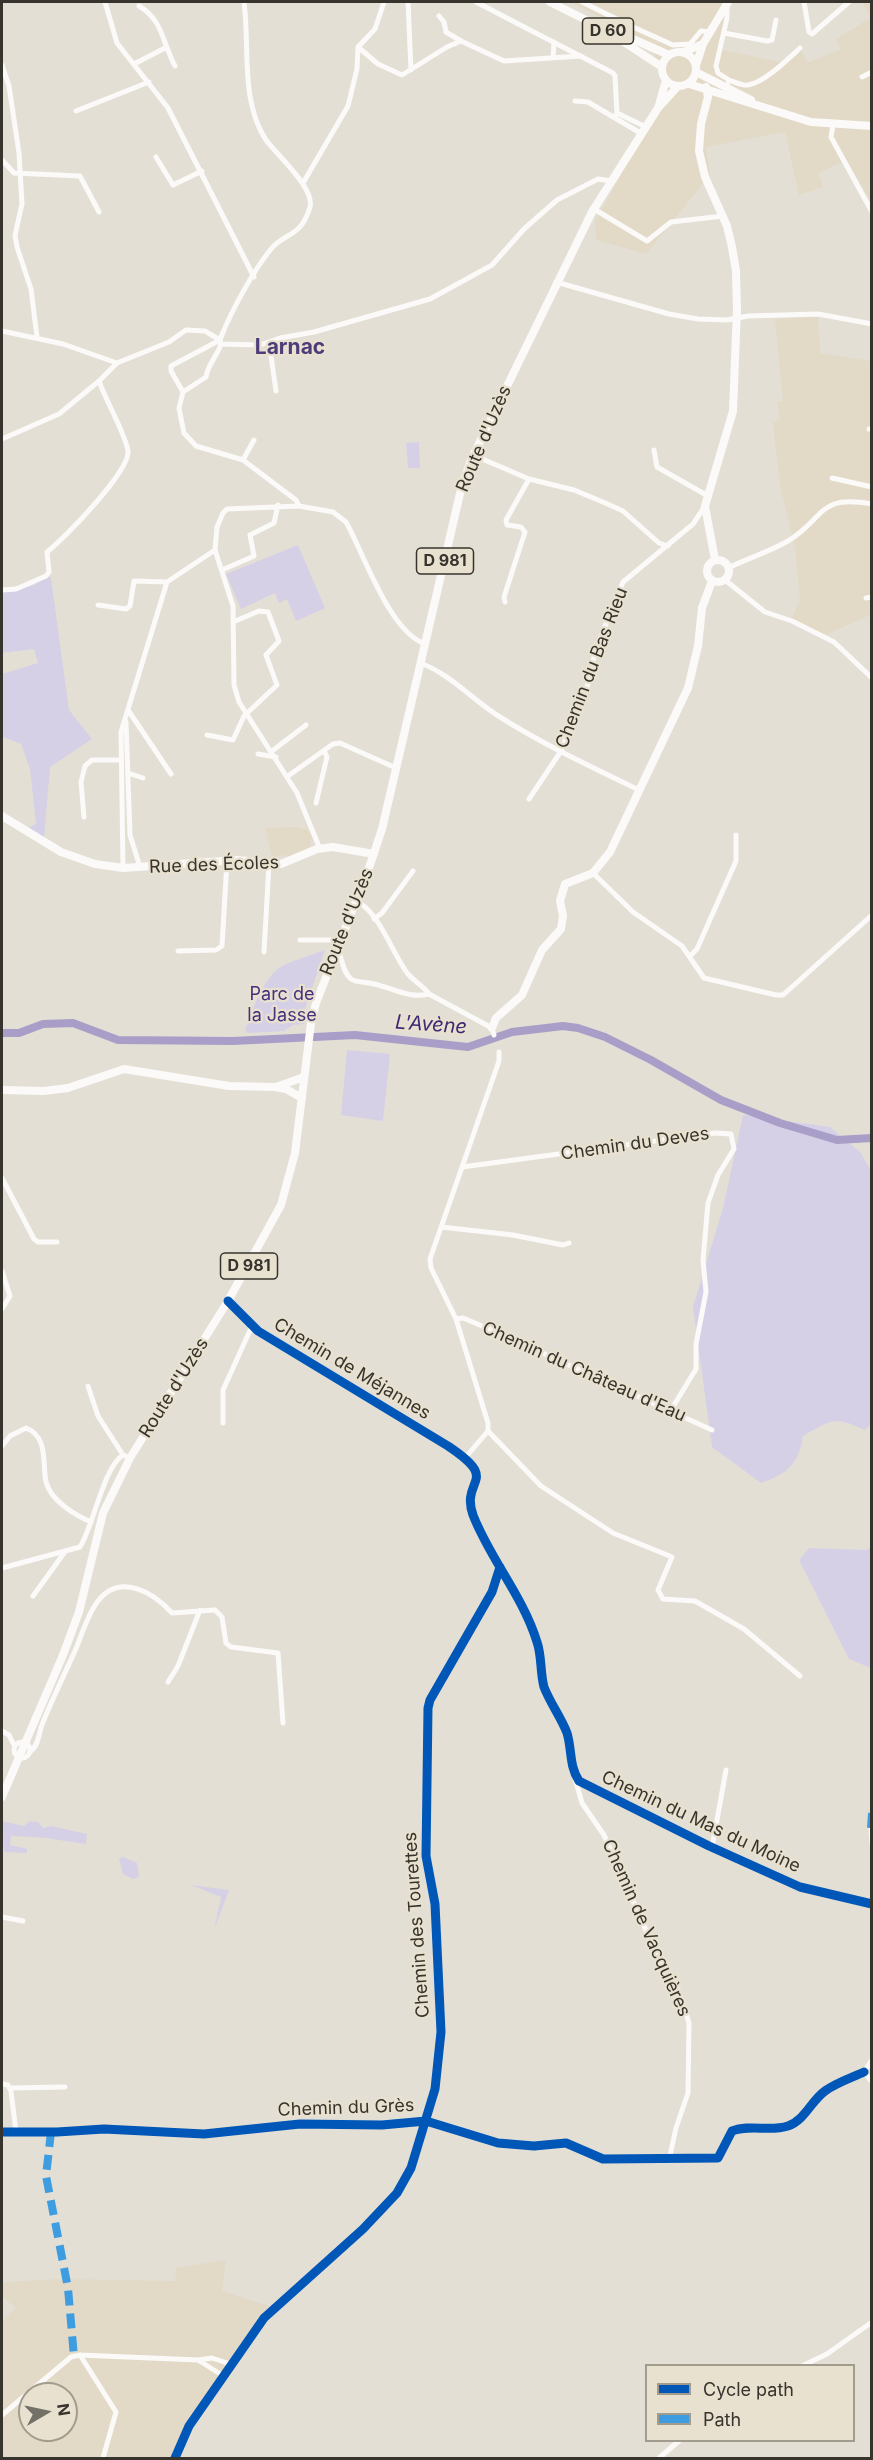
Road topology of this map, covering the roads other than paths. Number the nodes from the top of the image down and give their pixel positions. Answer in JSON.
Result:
{"nodes":[{"id":1,"x":105,"y":2,"type":"edge"},
{"id":2,"x":244,"y":2,"type":"edge"},
{"id":3,"x":384,"y":2,"type":"edge"},
{"id":4,"x":408,"y":2,"type":"edge"},
{"id":5,"x":476,"y":2,"type":"edge"},
{"id":6,"x":550,"y":2,"type":"edge"},
{"id":7,"x":561,"y":2,"type":"edge"},
{"id":8,"x":582,"y":2,"type":"edge"},
{"id":9,"x":804,"y":2,"type":"edge"},
{"id":10,"x":849,"y":2,"type":"edge"},
{"id":11,"x":727,"y":4,"type":"edge"},
{"id":12,"x":139,"y":6,"type":"dead end"},
{"id":13,"x":439,"y":16,"type":"dead end"},
{"id":14,"x":776,"y":20,"type":"dead end"},
{"id":15,"x":633,"y":27,"type":"junction"},
{"id":16,"x":446,"y":32,"type":"junction"},
{"id":17,"x":710,"y":32,"type":"junction"},
{"id":18,"x":724,"y":33,"type":"junction"},
{"id":19,"x":628,"y":37,"type":"junction"},
{"id":20,"x":461,"y":41,"type":"junction"},
{"id":21,"x":554,"y":42,"type":"junction"},
{"id":22,"x":703,"y":44,"type":"junction"},
{"id":23,"x":358,"y":47,"type":"junction"},
{"id":24,"x":447,"y":47,"type":"junction"},
{"id":25,"x":165,"y":48,"type":"junction"},
{"id":26,"x":800,"y":48,"type":"dead end"},
{"id":27,"x":683,"y":52,"type":"junction"},
{"id":28,"x":669,"y":55,"type":"junction"},
{"id":29,"x":410,"y":56,"type":"junction"},
{"id":30,"x":582,"y":56,"type":"junction"},
{"id":31,"x":554,"y":58,"type":"junction"},
{"id":32,"x":422,"y":63,"type":"junction"},
{"id":33,"x":134,"y":64,"type":"junction"},
{"id":34,"x":2,"y":65,"type":"edge"},
{"id":35,"x":175,"y":66,"type":"dead end"},
{"id":36,"x":662,"y":67,"type":"junction"},
{"id":37,"x":696,"y":68,"type":"junction"},
{"id":38,"x":411,"y":70,"type":"junction"},
{"id":39,"x":872,"y":72,"type":"edge"},
{"id":40,"x":862,"y":77,"type":"dead end"},
{"id":41,"x":666,"y":80,"type":"junction"},
{"id":42,"x":729,"y":80,"type":"junction"},
{"id":43,"x":149,"y":82,"type":"junction"},
{"id":44,"x":689,"y":84,"type":"junction"},
{"id":45,"x":678,"y":86,"type":"junction"},
{"id":46,"x":706,"y":87,"type":"junction"},
{"id":47,"x":723,"y":91,"type":"junction"},
{"id":48,"x":575,"y":101,"type":"dead end"},
{"id":49,"x":706,"y":105,"type":"junction"},
{"id":50,"x":658,"y":108,"type":"junction"},
{"id":51,"x":76,"y":111,"type":"dead end"},
{"id":52,"x":616,"y":115,"type":"junction"},
{"id":53,"x":833,"y":125,"type":"junction"},
{"id":54,"x":872,"y":126,"type":"edge"},
{"id":55,"x":644,"y":130,"type":"junction"},
{"id":56,"x":156,"y":157,"type":"dead end"},
{"id":57,"x":2,"y":160,"type":"edge"},
{"id":58,"x":202,"y":171,"type":"junction"},
{"id":59,"x":20,"y":174,"type":"junction"},
{"id":60,"x":612,"y":181,"type":"junction"},
{"id":61,"x":303,"y":183,"type":"junction"},
{"id":62,"x":594,"y":209,"type":"junction"},
{"id":63,"x":99,"y":212,"type":"dead end"},
{"id":64,"x":872,"y":212,"type":"edge"},
{"id":65,"x":723,"y":216,"type":"junction"},
{"id":66,"x":254,"y":277,"type":"junction"},
{"id":67,"x":556,"y":282,"type":"junction"},
{"id":68,"x":737,"y":318,"type":"junction"},
{"id":69,"x":872,"y":324,"type":"edge"},
{"id":70,"x":2,"y":331,"type":"edge"},
{"id":71,"x":37,"y":337,"type":"junction"},
{"id":72,"x":280,"y":338,"type":"junction"},
{"id":73,"x":220,"y":342,"type":"junction"},
{"id":74,"x":117,"y":363,"type":"junction"},
{"id":75,"x":99,"y":381,"type":"junction"},
{"id":76,"x":276,"y":391,"type":"dead end"},
{"id":77,"x":183,"y":392,"type":"junction"},
{"id":78,"x":2,"y":439,"type":"edge"},
{"id":79,"x":254,"y":440,"type":"dead end"},
{"id":80,"x":654,"y":450,"type":"dead end"},
{"id":81,"x":473,"y":455,"type":"junction"},
{"id":82,"x":243,"y":460,"type":"junction"},
{"id":83,"x":832,"y":478,"type":"dead end"},
{"id":84,"x":529,"y":479,"type":"junction"},
{"id":85,"x":872,"y":487,"type":"edge"},
{"id":86,"x":708,"y":496,"type":"junction"},
{"id":87,"x":872,"y":504,"type":"edge"},
{"id":88,"x":278,"y":505,"type":"junction"},
{"id":89,"x":299,"y":506,"type":"junction"},
{"id":90,"x":705,"y":507,"type":"junction"},
{"id":91,"x":668,"y":546,"type":"junction"},
{"id":92,"x":215,"y":550,"type":"junction"},
{"id":93,"x":715,"y":560,"type":"junction"},
{"id":94,"x":728,"y":567,"type":"junction"},
{"id":95,"x":222,"y":570,"type":"junction"},
{"id":96,"x":725,"y":580,"type":"junction"},
{"id":97,"x":712,"y":581,"type":"junction"},
{"id":98,"x":167,"y":582,"type":"junction"},
{"id":99,"x":2,"y":590,"type":"edge"},
{"id":100,"x":505,"y":602,"type":"dead end"},
{"id":101,"x":98,"y":605,"type":"dead end"},
{"id":102,"x":233,"y":622,"type":"junction"},
{"id":103,"x":425,"y":644,"type":"junction"},
{"id":104,"x":420,"y":663,"type":"junction"},
{"id":105,"x":872,"y":678,"type":"edge"},
{"id":106,"x":128,"y":710,"type":"junction"},
{"id":107,"x":246,"y":714,"type":"junction"},
{"id":108,"x":126,"y":717,"type":"junction"},
{"id":109,"x":306,"y":725,"type":"dead end"},
{"id":110,"x":207,"y":735,"type":"dead end"},
{"id":111,"x":272,"y":751,"type":"junction"},
{"id":112,"x":324,"y":751,"type":"junction"},
{"id":113,"x":561,"y":751,"type":"junction"},
{"id":114,"x":258,"y":754,"type":"dead end"},
{"id":115,"x":276,"y":757,"type":"junction"},
{"id":116,"x":120,"y":760,"type":"junction"},
{"id":117,"x":396,"y":768,"type":"junction"},
{"id":118,"x":128,"y":773,"type":"junction"},
{"id":119,"x":171,"y":774,"type":"dead end"},
{"id":120,"x":288,"y":776,"type":"junction"},
{"id":121,"x":142,"y":778,"type":"dead end"},
{"id":122,"x":639,"y":790,"type":"junction"},
{"id":123,"x":529,"y":799,"type":"dead end"},
{"id":124,"x":316,"y":803,"type":"dead end"},
{"id":125,"x":2,"y":816,"type":"edge"},
{"id":126,"x":84,"y":817,"type":"dead end"},
{"id":127,"x":736,"y":835,"type":"dead end"},
{"id":128,"x":320,"y":849,"type":"junction"},
{"id":129,"x":374,"y":854,"type":"junction"},
{"id":130,"x":227,"y":861,"type":"junction"},
{"id":131,"x":269,"y":864,"type":"junction"},
{"id":132,"x":140,"y":867,"type":"junction"},
{"id":133,"x":123,"y":868,"type":"junction"},
{"id":134,"x":413,"y":871,"type":"dead end"},
{"id":135,"x":593,"y":873,"type":"junction"},
{"id":136,"x":356,"y":901,"type":"junction"},
{"id":137,"x":872,"y":915,"type":"edge"},
{"id":138,"x":374,"y":919,"type":"junction"},
{"id":139,"x":300,"y":940,"type":"dead end"},
{"id":140,"x":337,"y":944,"type":"junction"},
{"id":141,"x":178,"y":951,"type":"dead end"},
{"id":142,"x":264,"y":952,"type":"dead end"},
{"id":143,"x":691,"y":955,"type":"junction"},
{"id":144,"x":328,"y":965,"type":"junction"},
{"id":145,"x":345,"y":970,"type":"junction"},
{"id":146,"x":429,"y":994,"type":"junction"},
{"id":147,"x":493,"y":1031,"type":"joint"},
{"id":148,"x":499,"y":1052,"type":"dead end"},
{"id":149,"x":304,"y":1077,"type":"junction"},
{"id":150,"x":275,"y":1087,"type":"junction"},
{"id":151,"x":2,"y":1090,"type":"edge"},
{"id":152,"x":302,"y":1098,"type":"junction"},
{"id":153,"x":462,"y":1167,"type":"junction"},
{"id":154,"x":2,"y":1178,"type":"edge"},
{"id":155,"x":441,"y":1227,"type":"junction"},
{"id":156,"x":57,"y":1242,"type":"dead end"},
{"id":157,"x":569,"y":1244,"type":"dead end"},
{"id":158,"x":2,"y":1271,"type":"edge"},
{"id":159,"x":228,"y":1301,"type":"junction"},
{"id":160,"x":2,"y":1309,"type":"edge"},
{"id":161,"x":456,"y":1319,"type":"junction"},
{"id":162,"x":252,"y":1326,"type":"junction"},
{"id":163,"x":88,"y":1386,"type":"dead end"},
{"id":164,"x":671,"y":1410,"type":"junction"},
{"id":165,"x":224,"y":1423,"type":"dead end"},
{"id":166,"x":712,"y":1430,"type":"dead end"},
{"id":167,"x":488,"y":1431,"type":"junction"},
{"id":168,"x":2,"y":1446,"type":"edge"},
{"id":169,"x":127,"y":1457,"type":"junction"},
{"id":170,"x":465,"y":1458,"type":"junction"},
{"id":171,"x":91,"y":1522,"type":"junction"},
{"id":172,"x":64,"y":1552,"type":"junction"},
{"id":173,"x":500,"y":1567,"type":"junction"},
{"id":174,"x":2,"y":1568,"type":"edge"},
{"id":175,"x":33,"y":1596,"type":"dead end"},
{"id":176,"x":200,"y":1610,"type":"junction"},
{"id":177,"x":800,"y":1676,"type":"dead end"},
{"id":178,"x":168,"y":1682,"type":"dead end"},
{"id":179,"x":283,"y":1723,"type":"dead end"},
{"id":180,"x":2,"y":1731,"type":"edge"},
{"id":181,"x":25,"y":1743,"type":"junction"},
{"id":182,"x":14,"y":1744,"type":"junction"},
{"id":183,"x":31,"y":1751,"type":"junction"},
{"id":184,"x":19,"y":1757,"type":"junction"},
{"id":185,"x":726,"y":1770,"type":"dead end"},
{"id":186,"x":574,"y":1773,"type":"junction"},
{"id":187,"x":2,"y":1797,"type":"edge"},
{"id":188,"x":870,"y":1828,"type":"edge"},
{"id":189,"x":872,"y":1844,"type":"edge"},
{"id":190,"x":712,"y":1848,"type":"junction"},
{"id":191,"x":872,"y":1904,"type":"edge"},
{"id":192,"x":2,"y":1917,"type":"edge"},
{"id":193,"x":23,"y":1921,"type":"dead end"},
{"id":194,"x":872,"y":2060,"type":"edge"},
{"id":195,"x":864,"y":2072,"type":"junction"},
{"id":196,"x":872,"y":2082,"type":"edge"},
{"id":197,"x":2,"y":2084,"type":"edge"},
{"id":198,"x":65,"y":2087,"type":"dead end"},
{"id":199,"x":9,"y":2088,"type":"junction"},
{"id":200,"x":426,"y":2121,"type":"junction"},
{"id":201,"x":2,"y":2132,"type":"edge"},
{"id":202,"x":16,"y":2132,"type":"junction"},
{"id":203,"x":669,"y":2160,"type":"junction"},
{"id":204,"x":872,"y":2322,"type":"edge"},
{"id":205,"x":80,"y":2355,"type":"junction"},
{"id":206,"x":198,"y":2360,"type":"junction"},
{"id":207,"x":230,"y":2364,"type":"junction"},
{"id":208,"x":806,"y":2364,"type":"edge"},
{"id":209,"x":222,"y":2375,"type":"junction"},
{"id":210,"x":2,"y":2415,"type":"edge"},
{"id":211,"x":678,"y":2442,"type":"edge"},
{"id":212,"x":103,"y":2458,"type":"edge"},
{"id":213,"x":175,"y":2458,"type":"edge"},
{"id":214,"x":659,"y":2458,"type":"edge"}],
"edges":[{"from":1,"to":33,"type":"street"},
{"from":2,"to":61,"type":"street"},
{"from":3,"to":23,"type":"street"},
{"from":4,"to":29,"type":"street"},
{"from":5,"to":21,"type":"street"},
{"from":6,"to":36,"type":"main road","number":"D 60"},
{"from":7,"to":19,"type":"main road","number":"D 60"},
{"from":8,"to":15,"type":"street"},
{"from":9,"to":10,"type":"street"},
{"from":11,"to":17,"type":"street"},
{"from":11,"to":18,"type":"street"},
{"from":12,"to":25,"type":"street"},
{"from":13,"to":16,"type":"street"},
{"from":14,"to":18,"type":"street"},
{"from":15,"to":17,"type":"street"},
{"from":15,"to":19,"type":"street"},
{"from":16,"to":20,"type":"street"},
{"from":16,"to":24,"type":"street"},
{"from":17,"to":22,"type":"street"},
{"from":18,"to":42,"type":"street"},
{"from":19,"to":28,"type":"main road","number":"D 60"},
{"from":20,"to":24,"type":"street"},
{"from":20,"to":31,"type":"street"},
{"from":21,"to":30,"type":"street"},
{"from":21,"to":31,"type":"street"},
{"from":22,"to":27,"type":"street"},
{"from":22,"to":37,"type":"street"},
{"from":23,"to":38,"type":"street"},
{"from":23,"to":61,"type":"street"},
{"from":24,"to":32,"type":"street"},
{"from":25,"to":33,"type":"street"},
{"from":25,"to":35,"type":"street"},
{"from":26,"to":42,"type":"street"},
{"from":27,"to":28,"type":"main road"},
{"from":27,"to":37,"type":"main road"},
{"from":28,"to":36,"type":"main road"},
{"from":29,"to":32,"type":"street"},
{"from":29,"to":38,"type":"street"},
{"from":30,"to":31,"type":"street"},
{"from":30,"to":52,"type":"street"},
{"from":32,"to":38,"type":"street"},
{"from":33,"to":43,"type":"street"},
{"from":34,"to":59,"type":"street"},
{"from":36,"to":41,"type":"main road"},
{"from":37,"to":44,"type":"main road"},
{"from":37,"to":47,"type":"main road"},
{"from":39,"to":40,"type":"street"},
{"from":41,"to":45,"type":"main road"},
{"from":41,"to":50,"type":"main road","name":"Route d'Uzès","number":"D 981"},
{"from":42,"to":47,"type":"street"},
{"from":43,"to":51,"type":"street"},
{"from":43,"to":58,"type":"street"},
{"from":44,"to":45,"type":"main road"},
{"from":44,"to":46,"type":"main road"},
{"from":45,"to":50,"type":"main road","name":"Route d'Uzès","number":"D 981"},
{"from":46,"to":47,"type":"main road"},
{"from":46,"to":49,"type":"street"},
{"from":47,"to":49,"type":"street"},
{"from":47,"to":53,"type":"main road"},
{"from":48,"to":52,"type":"street"},
{"from":49,"to":65,"type":"street"},
{"from":50,"to":55,"type":"main road","name":"Route d'Uzès","number":"D 981"},
{"from":52,"to":55,"type":"street"},
{"from":53,"to":54,"type":"main road"},
{"from":53,"to":64,"type":"street"},
{"from":55,"to":60,"type":"main road","name":"Route d'Uzès","number":"D 981"},
{"from":56,"to":58,"type":"street"},
{"from":57,"to":59,"type":"street"},
{"from":58,"to":66,"type":"street"},
{"from":59,"to":63,"type":"street"},
{"from":59,"to":71,"type":"street"},
{"from":60,"to":62,"type":"main road","name":"Route d'Uzès","number":"D 981"},
{"from":60,"to":72,"type":"street"},
{"from":61,"to":66,"type":"street"},
{"from":62,"to":65,"type":"street"},
{"from":62,"to":67,"type":"main road","name":"Route d'Uzès","number":"D 981"},
{"from":65,"to":68,"type":"street"},
{"from":66,"to":73,"type":"street"},
{"from":67,"to":68,"type":"street"},
{"from":67,"to":81,"type":"main road","name":"Route d'Uzès","number":"D 981"},
{"from":68,"to":69,"type":"street"},
{"from":68,"to":86,"type":"street"},
{"from":70,"to":71,"type":"street"},
{"from":71,"to":74,"type":"street"},
{"from":72,"to":73,"type":"street"},
{"from":72,"to":76,"type":"street"},
{"from":73,"to":74,"type":"street"},
{"from":73,"to":77,"type":"street"},
{"from":73,"to":77,"type":"street"},
{"from":74,"to":75,"type":"street"},
{"from":75,"to":78,"type":"street"},
{"from":75,"to":99,"type":"street"},
{"from":77,"to":82,"type":"street"},
{"from":79,"to":82,"type":"street"},
{"from":80,"to":86,"type":"street"},
{"from":81,"to":84,"type":"street"},
{"from":81,"to":103,"type":"main road","name":"Route d'Uzès","number":"D 981"},
{"from":82,"to":89,"type":"street"},
{"from":83,"to":85,"type":"street"},
{"from":84,"to":91,"type":"street"},
{"from":84,"to":100,"type":"street"},
{"from":86,"to":90,"type":"street"},
{"from":87,"to":94,"type":"street"},
{"from":88,"to":89,"type":"street"},
{"from":88,"to":92,"type":"street"},
{"from":88,"to":95,"type":"street"},
{"from":89,"to":103,"type":"street"},
{"from":90,"to":91,"type":"street","name":"Chemin du Bas Rieu"},
{"from":90,"to":93,"type":"street"},
{"from":91,"to":113,"type":"street","name":"Chemin du Bas Rieu"},
{"from":92,"to":95,"type":"street"},
{"from":92,"to":98,"type":"street"},
{"from":93,"to":94,"type":"street"},
{"from":93,"to":97,"type":"street"},
{"from":94,"to":96,"type":"street"},
{"from":95,"to":102,"type":"street"},
{"from":96,"to":97,"type":"street"},
{"from":96,"to":105,"type":"street"},
{"from":97,"to":122,"type":"street"},
{"from":98,"to":101,"type":"street"},
{"from":98,"to":106,"type":"street"},
{"from":102,"to":107,"type":"street"},
{"from":102,"to":107,"type":"street"},
{"from":103,"to":104,"type":"main road","name":"Route d'Uzès","number":"D 981"},
{"from":104,"to":113,"type":"street"},
{"from":104,"to":117,"type":"main road","name":"Route d'Uzès","number":"D 981"},
{"from":106,"to":108,"type":"street"},
{"from":106,"to":119,"type":"street"},
{"from":107,"to":110,"type":"street"},
{"from":107,"to":111,"type":"street"},
{"from":108,"to":116,"type":"street"},
{"from":108,"to":118,"type":"street"},
{"from":109,"to":111,"type":"street"},
{"from":111,"to":115,"type":"street"},
{"from":112,"to":117,"type":"street"},
{"from":112,"to":120,"type":"street"},
{"from":112,"to":124,"type":"street"},
{"from":113,"to":122,"type":"street"},
{"from":113,"to":123,"type":"street","name":"Chemin du Bas Rieu"},
{"from":114,"to":115,"type":"street"},
{"from":115,"to":120,"type":"street"},
{"from":116,"to":126,"type":"street"},
{"from":116,"to":133,"type":"street"},
{"from":117,"to":129,"type":"main road","name":"Route d'Uzès","number":"D 981"},
{"from":118,"to":121,"type":"street"},
{"from":118,"to":132,"type":"street"},
{"from":120,"to":128,"type":"street"},
{"from":122,"to":135,"type":"street"},
{"from":125,"to":133,"type":"street","name":"Rue des Écoles"},
{"from":127,"to":143,"type":"street"},
{"from":128,"to":129,"type":"street","name":"Rue des Écoles"},
{"from":128,"to":131,"type":"street","name":"Rue des Écoles"},
{"from":129,"to":136,"type":"main road","name":"Route d'Uzès","number":"D 981"},
{"from":130,"to":131,"type":"street","name":"Rue des Écoles"},
{"from":130,"to":132,"type":"street","name":"Rue des Écoles"},
{"from":130,"to":141,"type":"street"},
{"from":131,"to":142,"type":"street"},
{"from":132,"to":133,"type":"street","name":"Rue des Écoles"},
{"from":134,"to":138,"type":"street"},
{"from":135,"to":143,"type":"street"},
{"from":135,"to":147,"type":"street"},
{"from":136,"to":138,"type":"street"},
{"from":136,"to":140,"type":"main road","name":"Route d'Uzès","number":"D 981"},
{"from":137,"to":143,"type":"street"},
{"from":138,"to":146,"type":"street"},
{"from":139,"to":140,"type":"street"},
{"from":140,"to":144,"type":"main road","name":"Route d'Uzès","number":"D 981"},
{"from":140,"to":145,"type":"street"},
{"from":144,"to":145,"type":"street"},
{"from":144,"to":149,"type":"main road","name":"Route d'Uzès","number":"D 981"},
{"from":145,"to":146,"type":"street"},
{"from":146,"to":147,"type":"street"},
{"from":148,"to":153,"type":"street"},
{"from":149,"to":150,"type":"street"},
{"from":149,"to":152,"type":"main road","name":"Route d'Uzès","number":"D 981"},
{"from":150,"to":151,"type":"street"},
{"from":150,"to":152,"type":"street"},
{"from":152,"to":159,"type":"main road","name":"Route d'Uzès","number":"D 981"},
{"from":153,"to":155,"type":"street"},
{"from":153,"to":164,"type":"street","name":"Chemin du Deves"},
{"from":154,"to":156,"type":"street"},
{"from":155,"to":157,"type":"street"},
{"from":155,"to":161,"type":"street"},
{"from":158,"to":160,"type":"street"},
{"from":159,"to":162,"type":"street","name":"Chemin de Méjannes"},
{"from":159,"to":169,"type":"main road","name":"Route d'Uzès","number":"D 981"},
{"from":161,"to":164,"type":"street","name":"Chemin du Château d'Eau"},
{"from":161,"to":167,"type":"street"},
{"from":162,"to":165,"type":"street"},
{"from":162,"to":170,"type":"street","name":"Chemin de Méjannes"},
{"from":163,"to":169,"type":"street"},
{"from":164,"to":166,"type":"street","name":"Chemin du Château d'Eau"},
{"from":167,"to":170,"type":"street"},
{"from":167,"to":177,"type":"street"},
{"from":168,"to":171,"type":"street"},
{"from":169,"to":171,"type":"street"},
{"from":169,"to":181,"type":"main road","name":"Route d'Uzès","number":"D 981"},
{"from":170,"to":173,"type":"street"},
{"from":171,"to":172,"type":"street"},
{"from":172,"to":174,"type":"street"},
{"from":172,"to":175,"type":"street"},
{"from":173,"to":186,"type":"street"},
{"from":173,"to":200,"type":"street","name":"Chemin des Tourettes"},
{"from":176,"to":178,"type":"street"},
{"from":176,"to":179,"type":"street"},
{"from":176,"to":183,"type":"street"},
{"from":180,"to":182,"type":"street"},
{"from":181,"to":182,"type":"street"},
{"from":181,"to":183,"type":"street"},
{"from":181,"to":184,"type":"main road","name":"Route d'Uzès","number":"D 981"},
{"from":182,"to":184,"type":"street"},
{"from":183,"to":184,"type":"street"},
{"from":184,"to":187,"type":"main road","name":"Route d'Uzès","number":"D 981"},
{"from":185,"to":190,"type":"street"},
{"from":186,"to":190,"type":"street","name":"Chemin du Mas du Moine"},
{"from":186,"to":203,"type":"street","name":"Chemin de Vacquières"},
{"from":188,"to":189,"type":"street"},
{"from":190,"to":191,"type":"street","name":"Chemin du Mas du Moine"},
{"from":192,"to":193,"type":"street"},
{"from":194,"to":195,"type":"street"},
{"from":195,"to":196,"type":"street"},
{"from":195,"to":203,"type":"street","name":"Chemin du Grès"},
{"from":197,"to":199,"type":"street"},
{"from":198,"to":199,"type":"street"},
{"from":199,"to":202,"type":"street"},
{"from":200,"to":202,"type":"street","name":"Chemin du Grès"},
{"from":200,"to":203,"type":"street","name":"Chemin du Grès"},
{"from":200,"to":207,"type":"street","name":"Chemin des Tourettes"},
{"from":201,"to":202,"type":"street","name":"Chemin du Grès"},
{"from":204,"to":208,"type":"street"},
{"from":205,"to":206,"type":"street"},
{"from":205,"to":210,"type":"street"},
{"from":205,"to":212,"type":"street"},
{"from":206,"to":207,"type":"street"},
{"from":206,"to":209,"type":"street"},
{"from":207,"to":209,"type":"street","name":"Chemin des Tourettes"},
{"from":209,"to":213,"type":"street","name":"Chemin des Tourettes"},
{"from":211,"to":214,"type":"street"}]}
